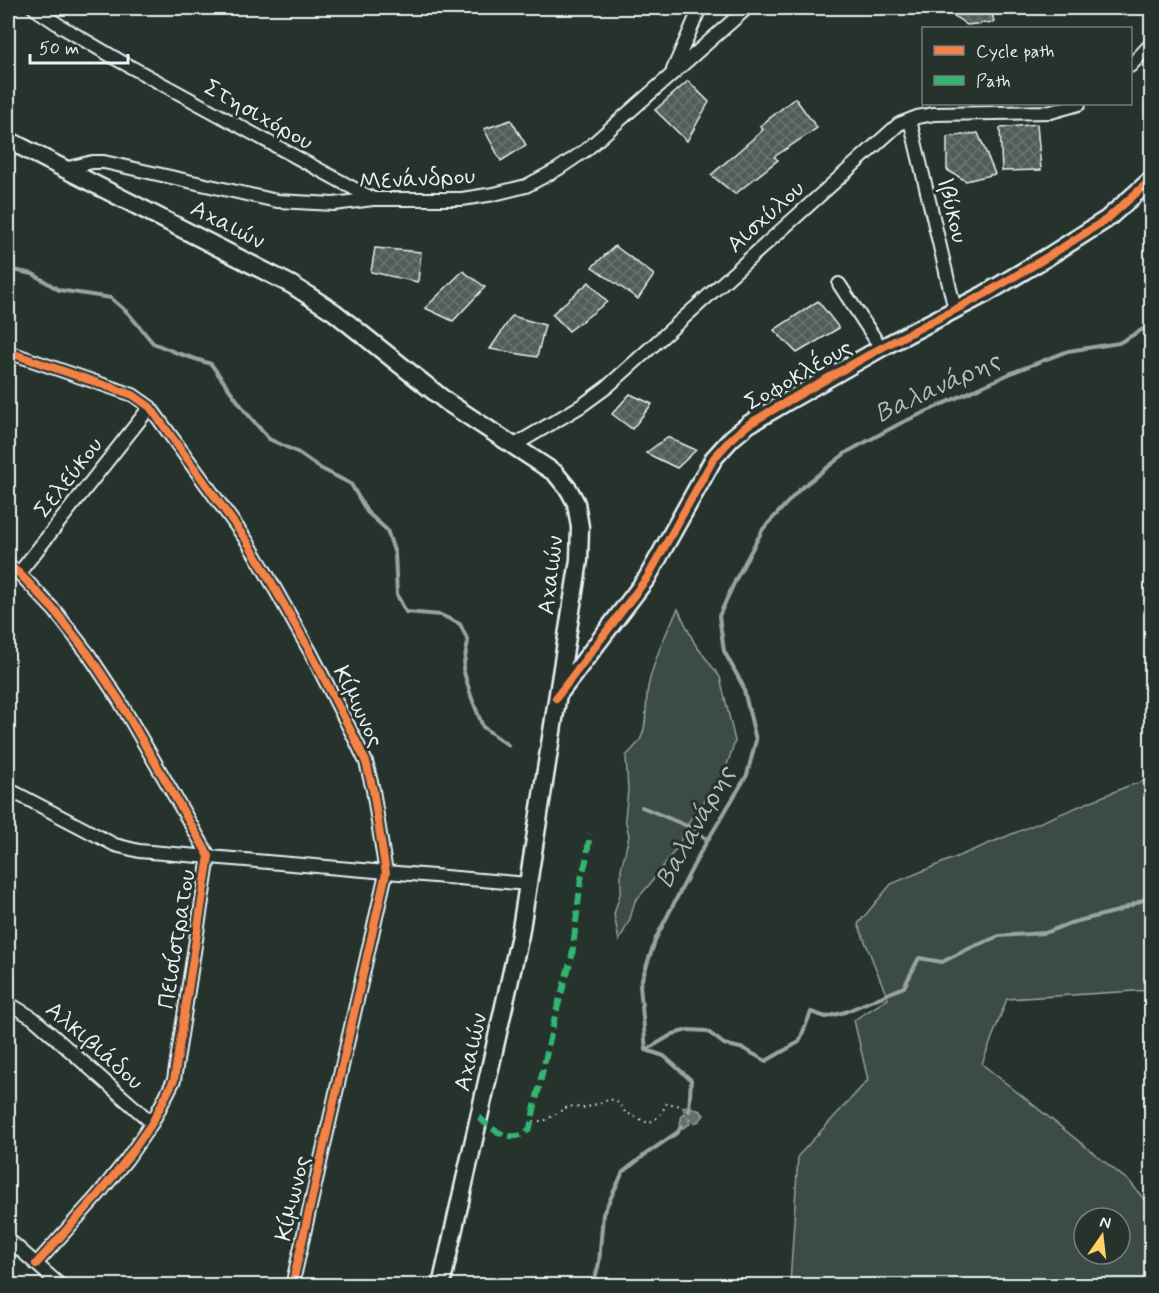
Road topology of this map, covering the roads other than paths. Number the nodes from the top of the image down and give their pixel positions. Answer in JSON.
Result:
{"nodes":[{"id":1,"x":34,"y":8,"type":"edge"},
{"id":2,"x":700,"y":8,"type":"edge"},
{"id":3,"x":747,"y":8,"type":"edge"},
{"id":4,"x":1152,"y":43,"type":"edge"},
{"id":5,"x":1132,"y":65,"type":"edge"},
{"id":6,"x":671,"y":74,"type":"junction"},
{"id":7,"x":1076,"y":105,"type":"edge"},
{"id":8,"x":910,"y":120,"type":"junction"},
{"id":9,"x":8,"y":140,"type":"edge"},
{"id":10,"x":65,"y":169,"type":"junction"},
{"id":11,"x":1152,"y":179,"type":"edge"},
{"id":12,"x":373,"y":199,"type":"junction"},
{"id":13,"x":839,"y":284,"type":"dead end"},
{"id":14,"x":956,"y":310,"type":"junction"},
{"id":15,"x":881,"y":348,"type":"junction"},
{"id":16,"x":8,"y":352,"type":"edge"},
{"id":17,"x":150,"y":407,"type":"junction"},
{"id":18,"x":513,"y":446,"type":"junction"},
{"id":19,"x":8,"y":566,"type":"edge"},
{"id":20,"x":19,"y":573,"type":"junction"},
{"id":21,"x":556,"y":698,"type":"junction"},
{"id":22,"x":8,"y":789,"type":"edge"},
{"id":23,"x":209,"y":856,"type":"junction"},
{"id":24,"x":386,"y":873,"type":"junction"},
{"id":25,"x":528,"y":884,"type":"junction"},
{"id":26,"x":8,"y":1003,"type":"edge"},
{"id":27,"x":152,"y":1123,"type":"junction"},
{"id":28,"x":8,"y":1239,"type":"edge"},
{"id":29,"x":36,"y":1264,"type":"junction"},
{"id":30,"x":61,"y":1286,"type":"edge"},
{"id":31,"x":292,"y":1286,"type":"edge"},
{"id":32,"x":441,"y":1286,"type":"edge"}],
"edges":[{"from":1,"to":12,"type":"street","name":"Στησιχόρου"},
{"from":2,"to":6,"type":"street"},
{"from":3,"to":6,"type":"street","name":"Μενάνδρου"},
{"from":4,"to":5,"type":"street"},
{"from":6,"to":12,"type":"street","name":"Μενάνδρου"},
{"from":7,"to":8,"type":"street","name":"Αισχύλου"},
{"from":8,"to":14,"type":"street","name":"Ιβύκου"},
{"from":8,"to":18,"type":"street","name":"Αισχύλου"},
{"from":9,"to":10,"type":"main road","name":"Αχαιών"},
{"from":10,"to":12,"type":"street","name":"Μενάνδρου"},
{"from":10,"to":18,"type":"main road","name":"Αχαιών"},
{"from":11,"to":14,"type":"main road","name":"Σοφοκλέους"},
{"from":13,"to":15,"type":"street"},
{"from":14,"to":15,"type":"main road","name":"Σοφοκλέους"},
{"from":15,"to":21,"type":"main road","name":"Σοφοκλέους"},
{"from":16,"to":17,"type":"street","name":"Κίμωνος"},
{"from":17,"to":20,"type":"street","name":"Σελεύκου"},
{"from":17,"to":24,"type":"street","name":"Κίμωνος"},
{"from":18,"to":21,"type":"main road","name":"Αχαιών"},
{"from":19,"to":20,"type":"street","name":"Πεισίστρατου"},
{"from":20,"to":23,"type":"street","name":"Πεισίστρατου"},
{"from":21,"to":25,"type":"main road","name":"Αχαιών"},
{"from":22,"to":23,"type":"street"},
{"from":23,"to":24,"type":"street"},
{"from":23,"to":27,"type":"street","name":"Πεισίστρατου"},
{"from":24,"to":25,"type":"street"},
{"from":24,"to":31,"type":"street","name":"Κίμωνος"},
{"from":25,"to":32,"type":"main road","name":"Αχαιών"},
{"from":26,"to":27,"type":"street","name":"Αλκιβιάδου"},
{"from":27,"to":29,"type":"street","name":"Πεισίστρατου"},
{"from":28,"to":29,"type":"street"},
{"from":29,"to":30,"type":"street"}]}
